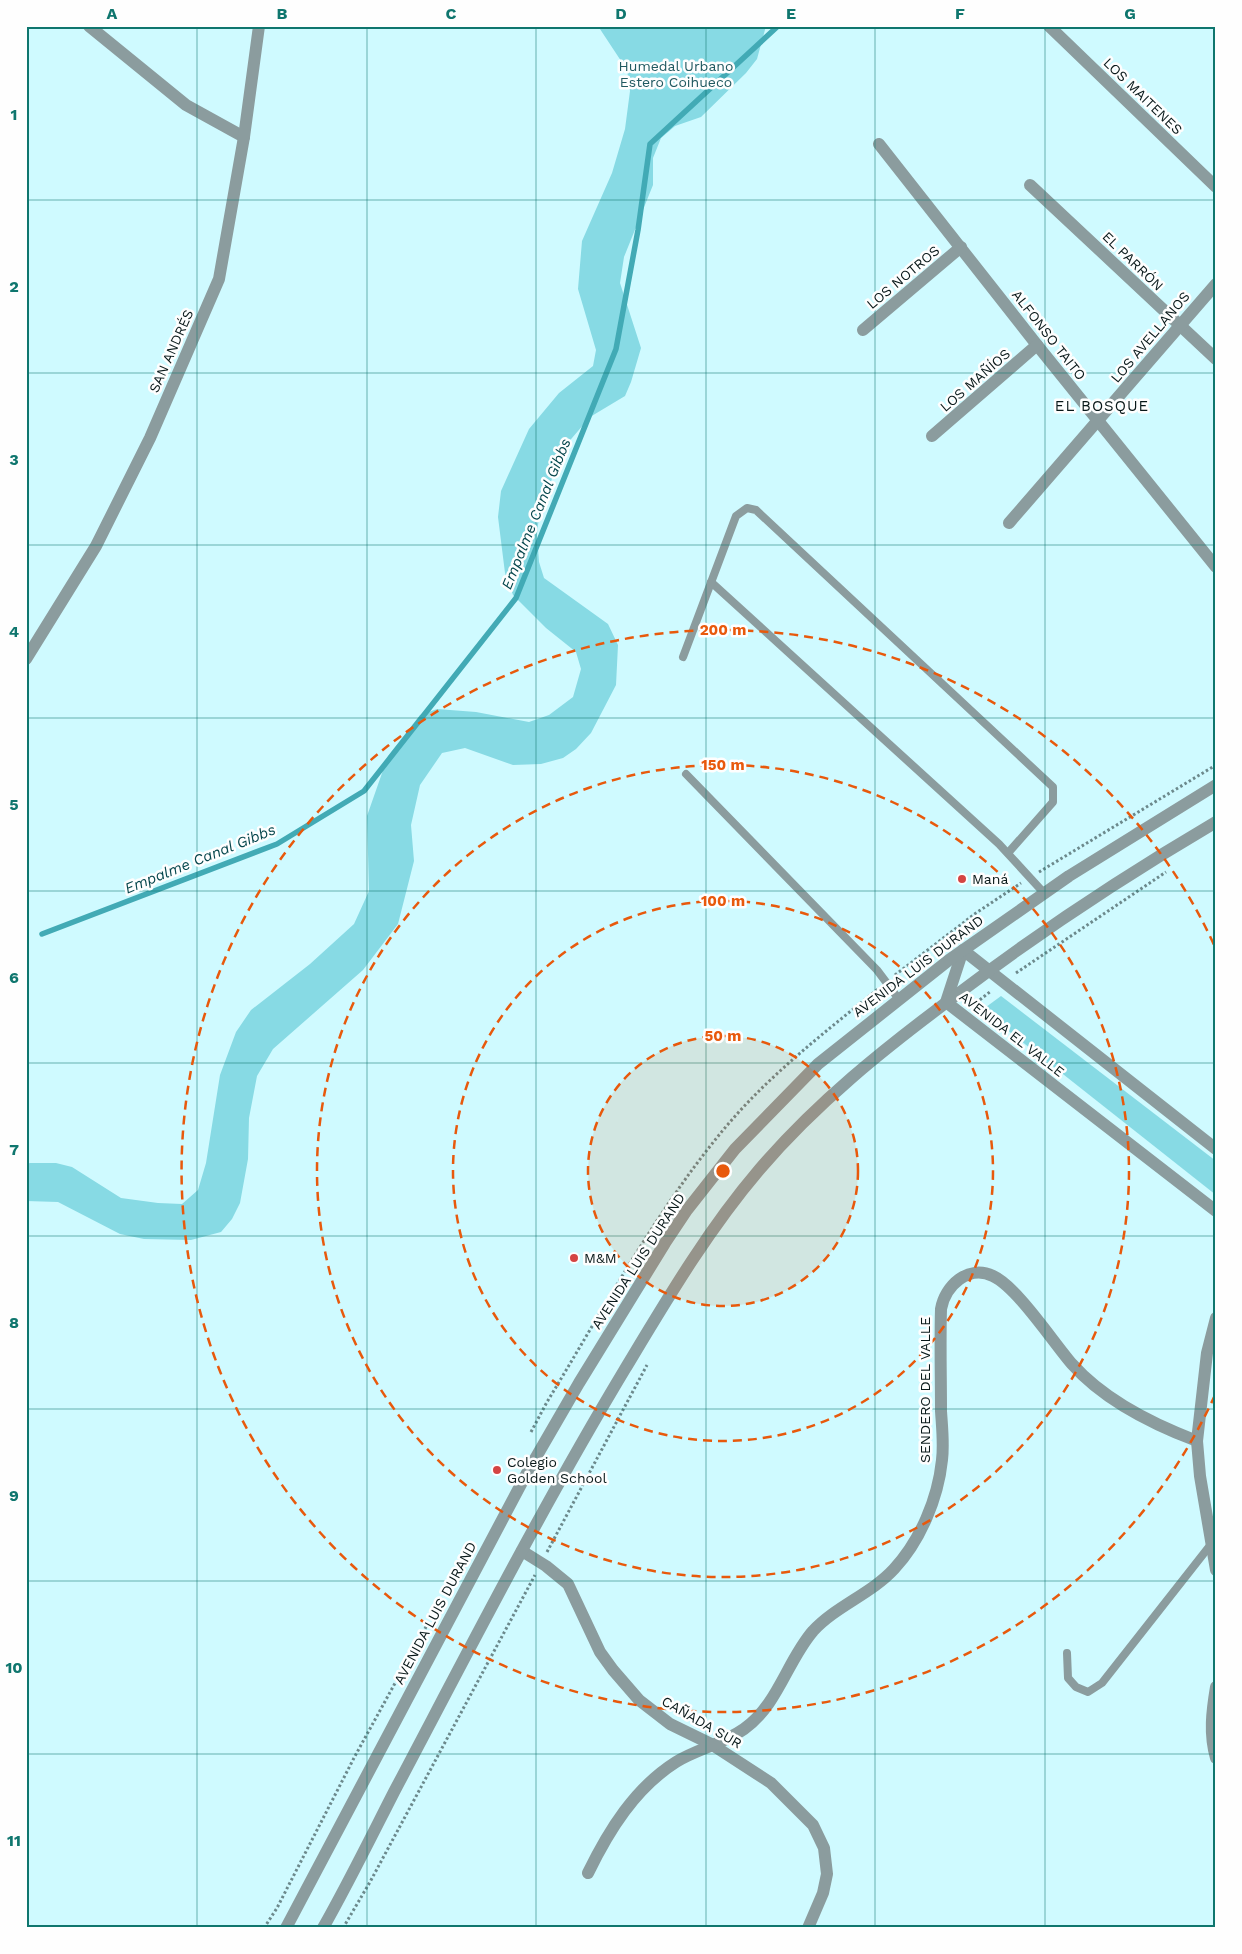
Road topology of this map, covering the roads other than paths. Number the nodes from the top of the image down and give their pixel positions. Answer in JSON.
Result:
{"nodes":[{"id":1,"x":89,"y":26,"type":"edge"},
{"id":2,"x":259,"y":26,"type":"edge"},
{"id":3,"x":1049,"y":26,"type":"edge"},
{"id":4,"x":244,"y":137,"type":"junction"},
{"id":5,"x":879,"y":144,"type":"dead end"},
{"id":6,"x":1030,"y":185,"type":"dead end"},
{"id":7,"x":1216,"y":187,"type":"edge"},
{"id":8,"x":961,"y":247,"type":"junction"},
{"id":9,"x":1216,"y":284,"type":"edge"},
{"id":10,"x":1179,"y":326,"type":"junction"},
{"id":11,"x":863,"y":330,"type":"dead end"},
{"id":12,"x":1037,"y":346,"type":"junction"},
{"id":13,"x":1216,"y":359,"type":"edge"},
{"id":14,"x":1098,"y":422,"type":"junction"},
{"id":15,"x":932,"y":436,"type":"dead end"},
{"id":16,"x":1009,"y":523,"type":"dead end"},
{"id":17,"x":1216,"y":567,"type":"edge"},
{"id":18,"x":711,"y":582,"type":"junction"},
{"id":19,"x":683,"y":657,"type":"dead end"},
{"id":20,"x":26,"y":659,"type":"edge"},
{"id":21,"x":686,"y":774,"type":"dead end"},
{"id":22,"x":1216,"y":785,"type":"edge"},
{"id":23,"x":1216,"y":822,"type":"edge"},
{"id":24,"x":1008,"y":853,"type":"junction"},
{"id":25,"x":1044,"y":893,"type":"junction"},
{"id":26,"x":962,"y":950,"type":"junction"},
{"id":27,"x":989,"y":971,"type":"junction"},
{"id":28,"x":898,"y":998,"type":"junction"},
{"id":29,"x":946,"y":1002,"type":"junction"},
{"id":30,"x":1216,"y":1149,"type":"edge"},
{"id":31,"x":1216,"y":1211,"type":"edge"},
{"id":32,"x":1216,"y":1318,"type":"edge"},
{"id":33,"x":1197,"y":1442,"type":"junction"},
{"id":34,"x":1212,"y":1543,"type":"junction"},
{"id":35,"x":522,"y":1551,"type":"junction"},
{"id":36,"x":1216,"y":1570,"type":"edge"},
{"id":37,"x":1067,"y":1654,"type":"dead end"},
{"id":38,"x":1216,"y":1687,"type":"edge"},
{"id":39,"x":711,"y":1744,"type":"junction"},
{"id":40,"x":1216,"y":1758,"type":"edge"},
{"id":41,"x":588,"y":1873,"type":"dead end"},
{"id":42,"x":286,"y":1928,"type":"edge"},
{"id":43,"x":323,"y":1928,"type":"edge"},
{"id":44,"x":808,"y":1928,"type":"edge"}],
"edges":[{"from":1,"to":4,"type":"street"},
{"from":2,"to":4,"type":"street","name":"SAN ANDRÉS"},
{"from":3,"to":7,"type":"street","name":"LOS MAITENES"},
{"from":4,"to":20,"type":"street","name":"SAN ANDRÉS"},
{"from":5,"to":8,"type":"street","name":"ALFONSO TAITO"},
{"from":6,"to":10,"type":"street","name":"EL PARRÓN"},
{"from":8,"to":11,"type":"street","name":"LOS NOTROS"},
{"from":8,"to":12,"type":"street","name":"ALFONSO TAITO"},
{"from":9,"to":10,"type":"street","name":"LOS AVELLANOS"},
{"from":10,"to":13,"type":"street","name":"EL PARRÓN"},
{"from":10,"to":14,"type":"street","name":"LOS AVELLANOS"},
{"from":12,"to":14,"type":"street","name":"ALFONSO TAITO"},
{"from":12,"to":15,"type":"street","name":"LOS MAÑÍOS"},
{"from":14,"to":16,"type":"street","name":"LOS AVELLANOS"},
{"from":14,"to":17,"type":"street","name":"ALFONSO TAITO"},
{"from":18,"to":19,"type":"lane"},
{"from":18,"to":24,"type":"lane"},
{"from":18,"to":24,"type":"lane"},
{"from":21,"to":28,"type":"lane"},
{"from":22,"to":25,"type":"street","name":"AVENIDA LUIS DURAND"},
{"from":23,"to":27,"type":"street"},
{"from":24,"to":25,"type":"lane"},
{"from":25,"to":26,"type":"street","name":"AVENIDA LUIS DURAND"},
{"from":26,"to":27,"type":"street"},
{"from":26,"to":28,"type":"street","name":"AVENIDA LUIS DURAND"},
{"from":26,"to":29,"type":"street","name":"AVENIDA EL VALLE"},
{"from":27,"to":29,"type":"street"},
{"from":27,"to":30,"type":"street"},
{"from":28,"to":42,"type":"street","name":"AVENIDA LUIS DURAND"},
{"from":29,"to":31,"type":"street","name":"AVENIDA EL VALLE"},
{"from":29,"to":35,"type":"street"},
{"from":32,"to":33,"type":"street"},
{"from":33,"to":34,"type":"street"},
{"from":33,"to":39,"type":"street","name":"SENDERO DEL VALLE"},
{"from":34,"to":36,"type":"street"},
{"from":34,"to":37,"type":"lane"},
{"from":35,"to":39,"type":"street","name":"CAÑADA SUR"},
{"from":35,"to":43,"type":"street"},
{"from":38,"to":40,"type":"street"},
{"from":39,"to":41,"type":"street","name":"SENDERO DEL VALLE"},
{"from":39,"to":44,"type":"street","name":"CAÑADA SUR"}]}
